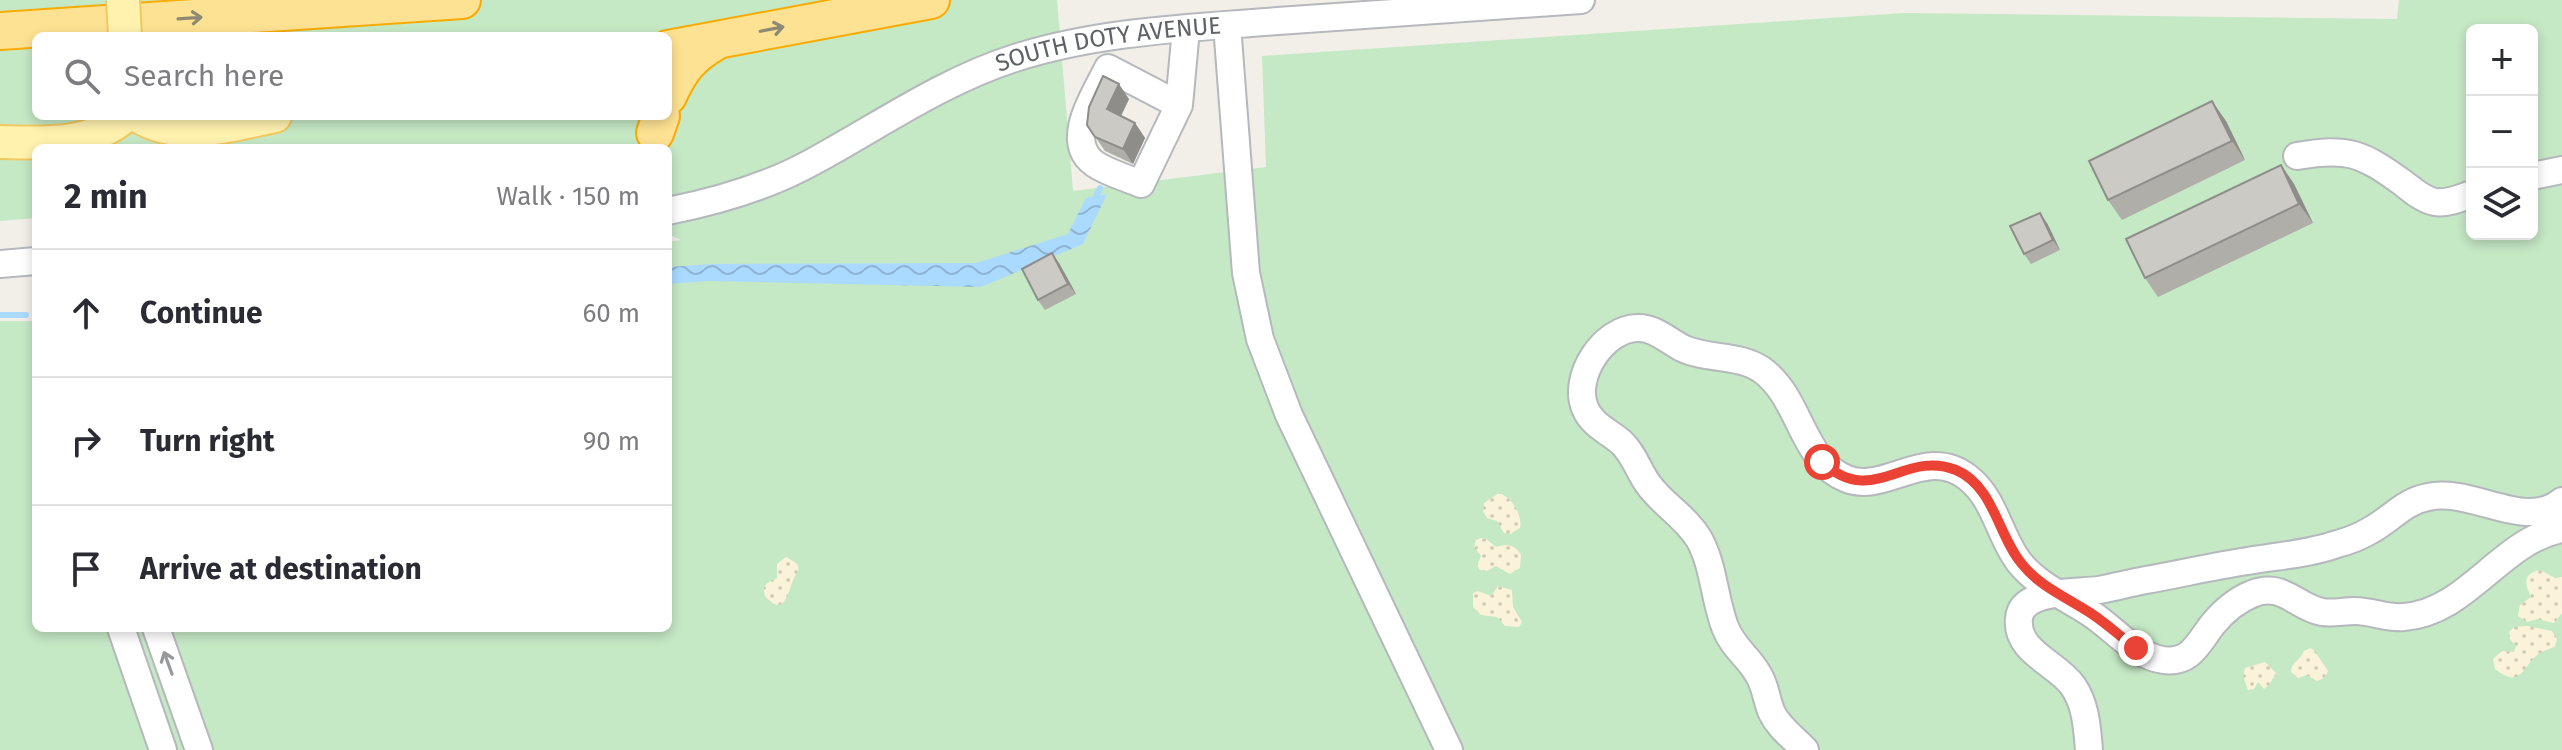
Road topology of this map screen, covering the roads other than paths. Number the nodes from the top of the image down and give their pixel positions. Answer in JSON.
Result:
{"nodes":[{"id":1,"x":123,"y":0,"type":"edge"},
{"id":2,"x":462,"y":0,"type":"edge"},
{"id":3,"x":931,"y":0,"type":"edge"},
{"id":4,"x":1581,"y":0,"type":"edge"},
{"id":5,"x":1227,"y":25,"type":"junction"},
{"id":6,"x":1186,"y":29,"type":"junction"},
{"id":7,"x":0,"y":31,"type":"edge"},
{"id":8,"x":125,"y":32,"type":"edge"},
{"id":9,"x":720,"y":39,"type":"junction"},
{"id":10,"x":672,"y":48,"type":"edge"},
{"id":11,"x":672,"y":87,"type":"edge"},
{"id":12,"x":1179,"y":105,"type":"dead end"},
{"id":13,"x":119,"y":120,"type":"edge"},
{"id":14,"x":144,"y":120,"type":"edge"},
{"id":15,"x":255,"y":120,"type":"edge"},
{"id":16,"x":0,"y":142,"type":"edge"},
{"id":17,"x":2297,"y":156,"type":"dead end"},
{"id":18,"x":2562,"y":170,"type":"edge"},
{"id":19,"x":2538,"y":175,"type":"edge"},
{"id":20,"x":2466,"y":196,"type":"edge"},
{"id":21,"x":672,"y":208,"type":"edge"},
{"id":22,"x":32,"y":261,"type":"edge"},
{"id":23,"x":0,"y":264,"type":"edge"},
{"id":24,"x":2562,"y":501,"type":"edge"},
{"id":25,"x":2562,"y":529,"type":"edge"},
{"id":26,"x":2058,"y":593,"type":"junction"},
{"id":27,"x":122,"y":632,"type":"edge"},
{"id":28,"x":157,"y":632,"type":"edge"},
{"id":29,"x":187,"y":717,"type":"junction"},
{"id":30,"x":160,"y":739,"type":"edge"},
{"id":31,"x":199,"y":750,"type":"edge"},
{"id":32,"x":1449,"y":750,"type":"edge"},
{"id":33,"x":1805,"y":750,"type":"edge"},
{"id":34,"x":2089,"y":750,"type":"edge"}],
"edges":[{"from":1,"to":8,"type":"main road","bridge":true},
{"from":7,"to":2,"type":"highway","one_way":true},
{"from":9,"to":3,"type":"highway","one_way":true},
{"from":4,"to":5,"type":"street","name":"SOUTH DOTY AVENUE"},
{"from":5,"to":6,"type":"street","name":"SOUTH DOTY AVENUE"},
{"from":5,"to":32,"type":"street"},
{"from":6,"to":12,"type":"street"},
{"from":6,"to":21,"type":"street","name":"SOUTH DOTY AVENUE"},
{"from":9,"to":10,"type":"highway"},
{"from":9,"to":11,"type":"highway"},
{"from":13,"to":16,"type":"main road"},
{"from":14,"to":15,"type":"main road"},
{"from":17,"to":20,"type":"street"},
{"from":18,"to":19,"type":"street"},
{"from":22,"to":23,"type":"street"},
{"from":24,"to":26,"type":"street"},
{"from":25,"to":26,"type":"street"},
{"from":26,"to":33,"type":"street"},
{"from":26,"to":34,"type":"street"},
{"from":27,"to":30,"type":"street"},
{"from":29,"to":28,"type":"street","one_way":true},
{"from":29,"to":30,"type":"street"},
{"from":29,"to":31,"type":"street"}]}
